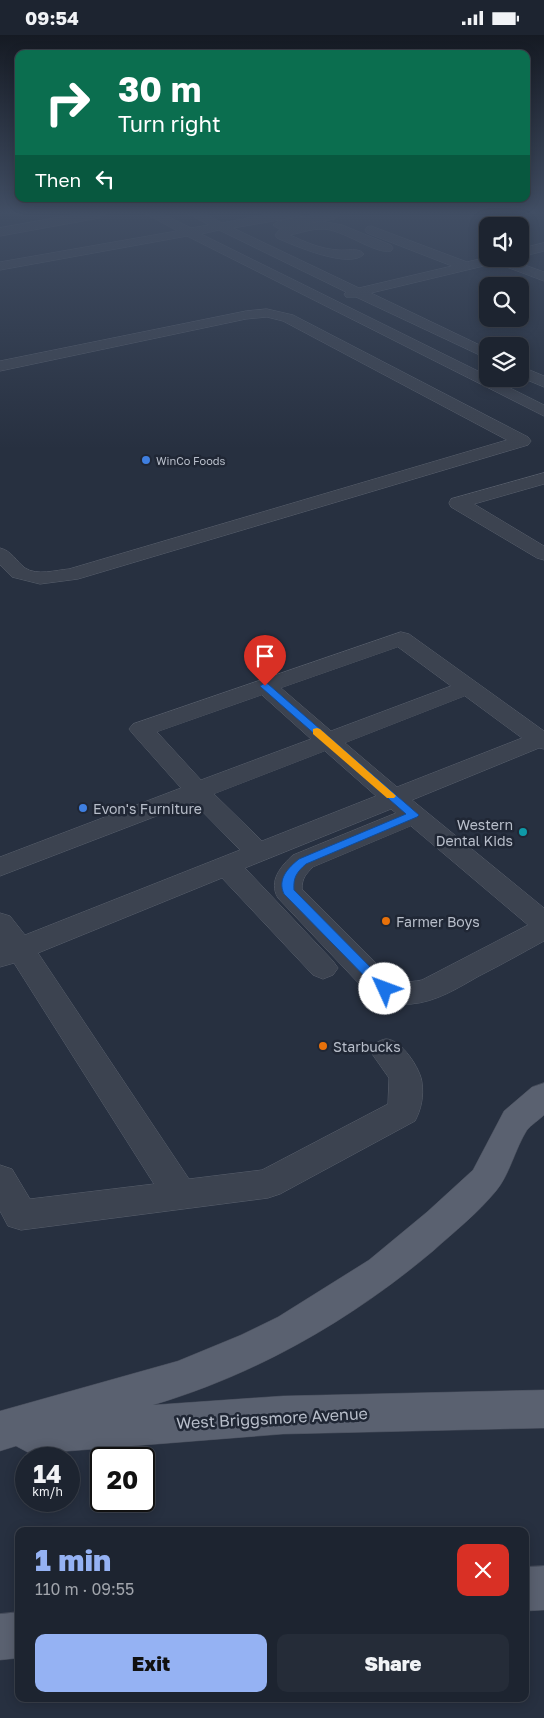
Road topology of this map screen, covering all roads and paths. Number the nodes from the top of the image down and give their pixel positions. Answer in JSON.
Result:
{"nodes":[{"id":1,"x":307,"y":292,"type":"edge"},
{"id":2,"x":355,"y":292,"type":"edge"},
{"id":3,"x":364,"y":292,"type":"edge"},
{"id":4,"x":358,"y":293,"type":"junction"},
{"id":5,"x":325,"y":301,"type":"junction"},
{"id":6,"x":479,"y":351,"type":"edge"},
{"id":7,"x":0,"y":366,"type":"edge"},
{"id":8,"x":529,"y":375,"type":"edge"},
{"id":9,"x":544,"y":382,"type":"edge"},
{"id":10,"x":541,"y":408,"type":"edge"},
{"id":11,"x":483,"y":420,"type":"junction"},
{"id":12,"x":544,"y":478,"type":"edge"},
{"id":13,"x":0,"y":554,"type":"edge"},
{"id":14,"x":544,"y":554,"type":"edge"},
{"id":15,"x":265,"y":686,"type":"junction"},
{"id":16,"x":468,"y":687,"type":"junction"},
{"id":17,"x":328,"y":741,"type":"junction"},
{"id":18,"x":542,"y":741,"type":"edge"},
{"id":19,"x":198,"y":792,"type":"junction"},
{"id":20,"x":404,"y":807,"type":"junction"},
{"id":21,"x":258,"y":853,"type":"junction"},
{"id":22,"x":226,"y":866,"type":"junction"},
{"id":23,"x":0,"y":867,"type":"edge"},
{"id":24,"x":543,"y":922,"type":"edge"},
{"id":25,"x":0,"y":923,"type":"edge"},
{"id":26,"x":10,"y":953,"type":"edge"},
{"id":27,"x":323,"y":967,"type":"dead end"},
{"id":28,"x":386,"y":1051,"type":"dead end"},
{"id":29,"x":544,"y":1096,"type":"edge"},
{"id":30,"x":0,"y":1179,"type":"edge"},
{"id":31,"x":180,"y":1195,"type":"junction"},
{"id":32,"x":544,"y":1409,"type":"edge"},
{"id":33,"x":0,"y":1431,"type":"edge"},
{"id":34,"x":0,"y":1436,"type":"edge"},
{"id":35,"x":544,"y":1588,"type":"edge"},
{"id":36,"x":529,"y":1589,"type":"edge"},
{"id":37,"x":15,"y":1635,"type":"edge"},
{"id":38,"x":0,"y":1637,"type":"edge"}],
"edges":[{"from":1,"to":5,"type":"street"},
{"from":2,"to":4,"type":"street"},
{"from":3,"to":4,"type":"street"},
{"from":4,"to":5,"type":"street"},
{"from":4,"to":6,"type":"street"},
{"from":5,"to":10,"type":"street"},
{"from":7,"to":11,"type":"street"},
{"from":8,"to":9,"type":"street"},
{"from":10,"to":11,"type":"street"},
{"from":11,"to":13,"type":"street"},
{"from":12,"to":14,"type":"street"},
{"from":15,"to":16,"type":"street"},
{"from":15,"to":17,"type":"street"},
{"from":15,"to":19,"type":"street"},
{"from":16,"to":17,"type":"street"},
{"from":16,"to":18,"type":"street"},
{"from":17,"to":19,"type":"street"},
{"from":17,"to":20,"type":"street"},
{"from":18,"to":20,"type":"street"},
{"from":19,"to":21,"type":"street"},
{"from":19,"to":23,"type":"street"},
{"from":20,"to":21,"type":"street"},
{"from":20,"to":24,"type":"street"},
{"from":20,"to":24,"type":"street"},
{"from":21,"to":22,"type":"street"},
{"from":22,"to":26,"type":"street"},
{"from":22,"to":27,"type":"street"},
{"from":25,"to":26,"type":"street"},
{"from":26,"to":31,"type":"street"},
{"from":28,"to":31,"type":"street"},
{"from":29,"to":33,"type":"main road"},
{"from":30,"to":31,"type":"street"},
{"from":32,"to":34,"type":"main road","name":"West Briggsmore Avenue"},
{"from":35,"to":36,"type":"main road"},
{"from":37,"to":38,"type":"main road"}]}
